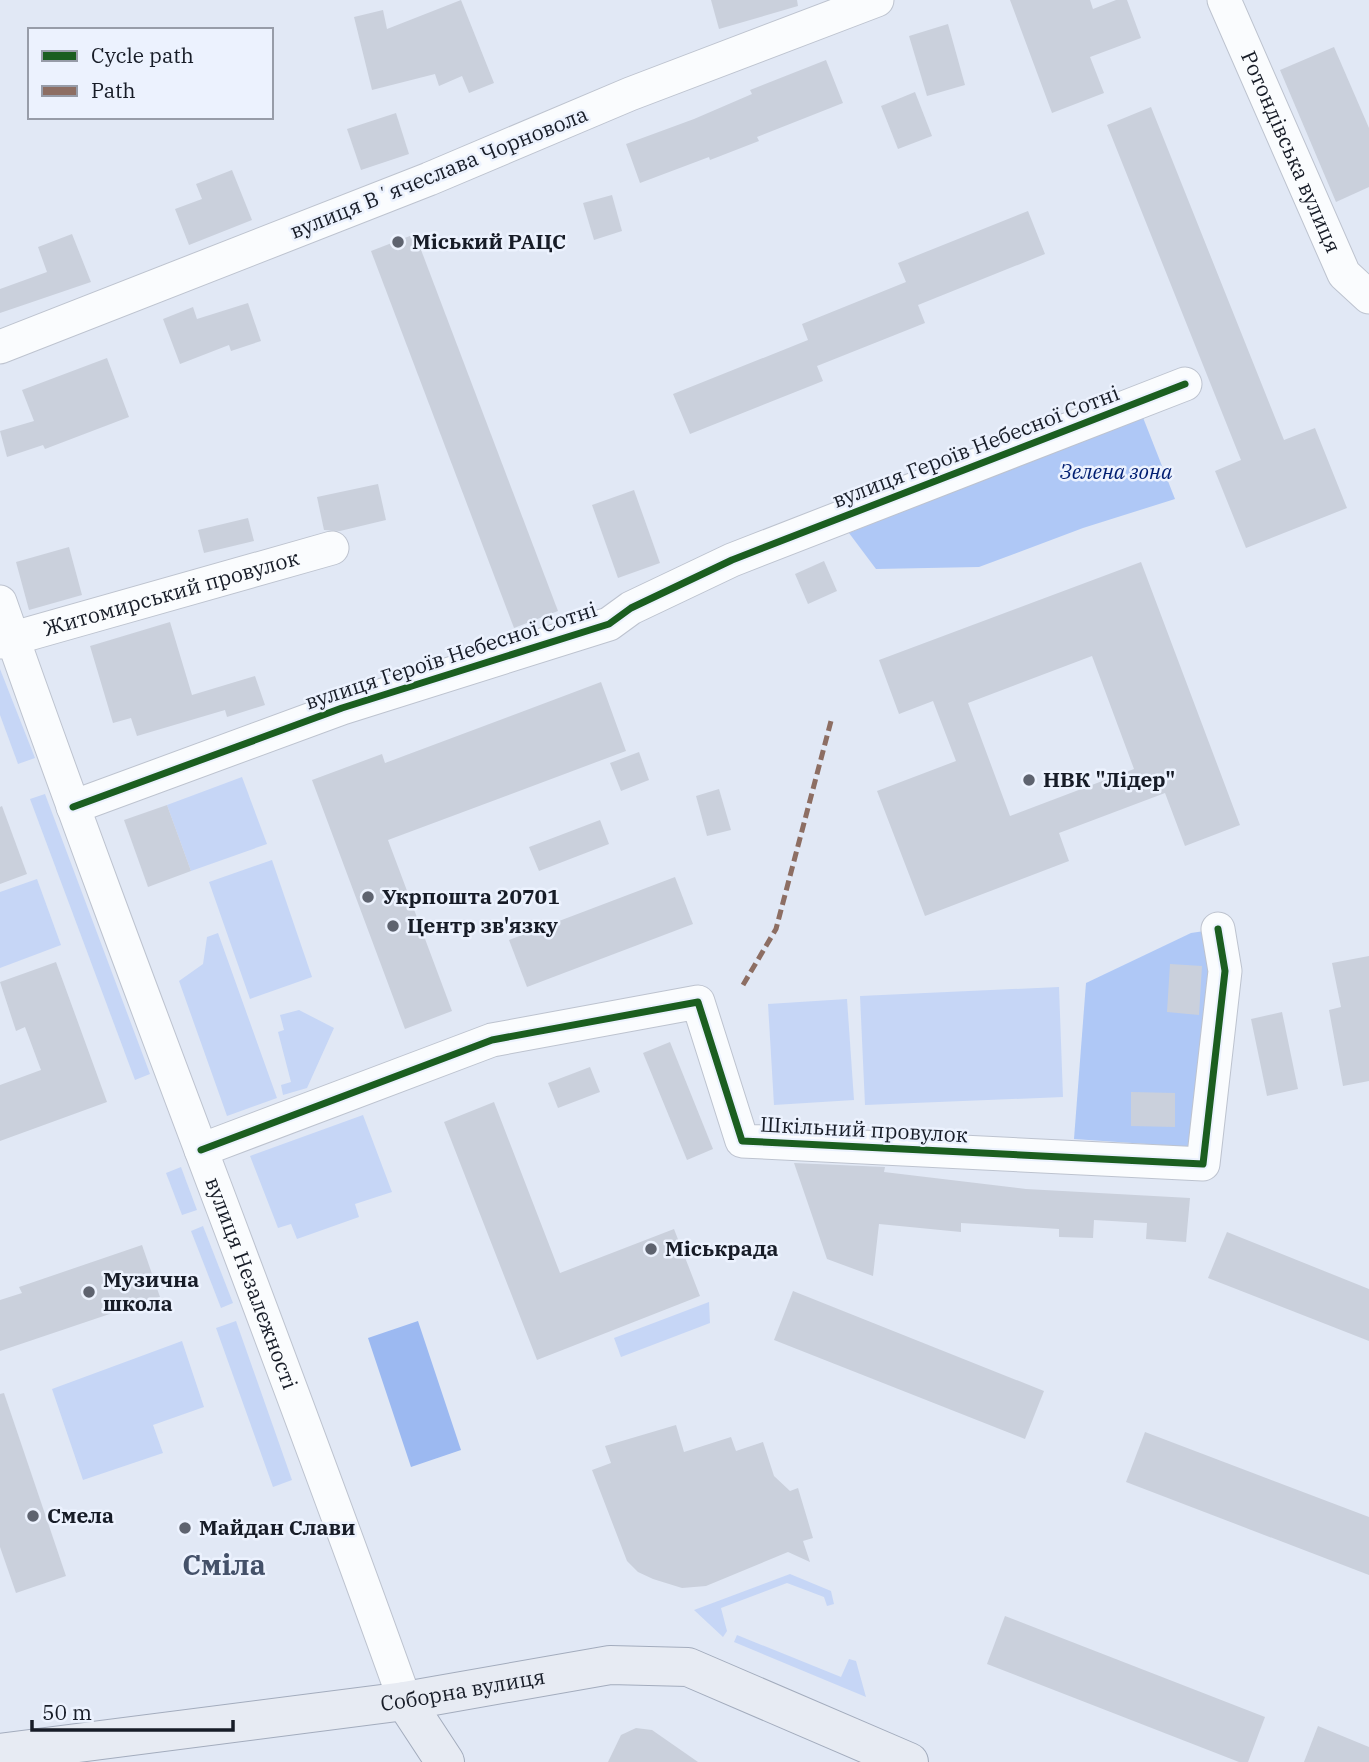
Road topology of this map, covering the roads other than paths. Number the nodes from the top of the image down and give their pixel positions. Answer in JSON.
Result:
{"nodes":[{"id":1,"x":877,"y":0,"type":"edge"},
{"id":2,"x":1224,"y":0,"type":"edge"},
{"id":3,"x":1369,"y":297,"type":"edge"},
{"id":4,"x":0,"y":347,"type":"edge"},
{"id":5,"x":1185,"y":384,"type":"dead end"},
{"id":6,"x":332,"y":548,"type":"dead end"},
{"id":7,"x":0,"y":602,"type":"edge"},
{"id":8,"x":6,"y":640,"type":"edge"},
{"id":9,"x":73,"y":807,"type":"junction"},
{"id":10,"x":1218,"y":929,"type":"dead end"},
{"id":11,"x":201,"y":1150,"type":"junction"},
{"id":12,"x":405,"y":1701,"type":"junction"},
{"id":13,"x":0,"y":1753,"type":"edge"},
{"id":14,"x":445,"y":1762,"type":"edge"},
{"id":15,"x":909,"y":1762,"type":"edge"}],
"edges":[{"from":1,"to":4,"type":"street","name":"вулиця Вʼячеслава Чорновола"},
{"from":2,"to":3,"type":"street","name":"Ротондівська вулиця"},
{"from":5,"to":9,"type":"street","name":"вулиця Героїв Небесної Сотні"},
{"from":6,"to":8,"type":"street","name":"Житомирський провулок"},
{"from":7,"to":8,"type":"street","name":"вулиця Незалежності"},
{"from":8,"to":9,"type":"street","name":"вулиця Незалежності"},
{"from":9,"to":11,"type":"street","name":"вулиця Незалежності"},
{"from":10,"to":11,"type":"street","name":"Шкільний провулок"},
{"from":11,"to":12,"type":"street","name":"вулиця Незалежності"},
{"from":12,"to":13,"type":"main road","name":"Соборна вулиця"},
{"from":12,"to":14,"type":"main road","name":"вулиця Незалежності"},
{"from":12,"to":15,"type":"main road","name":"Соборна вулиця"}]}
